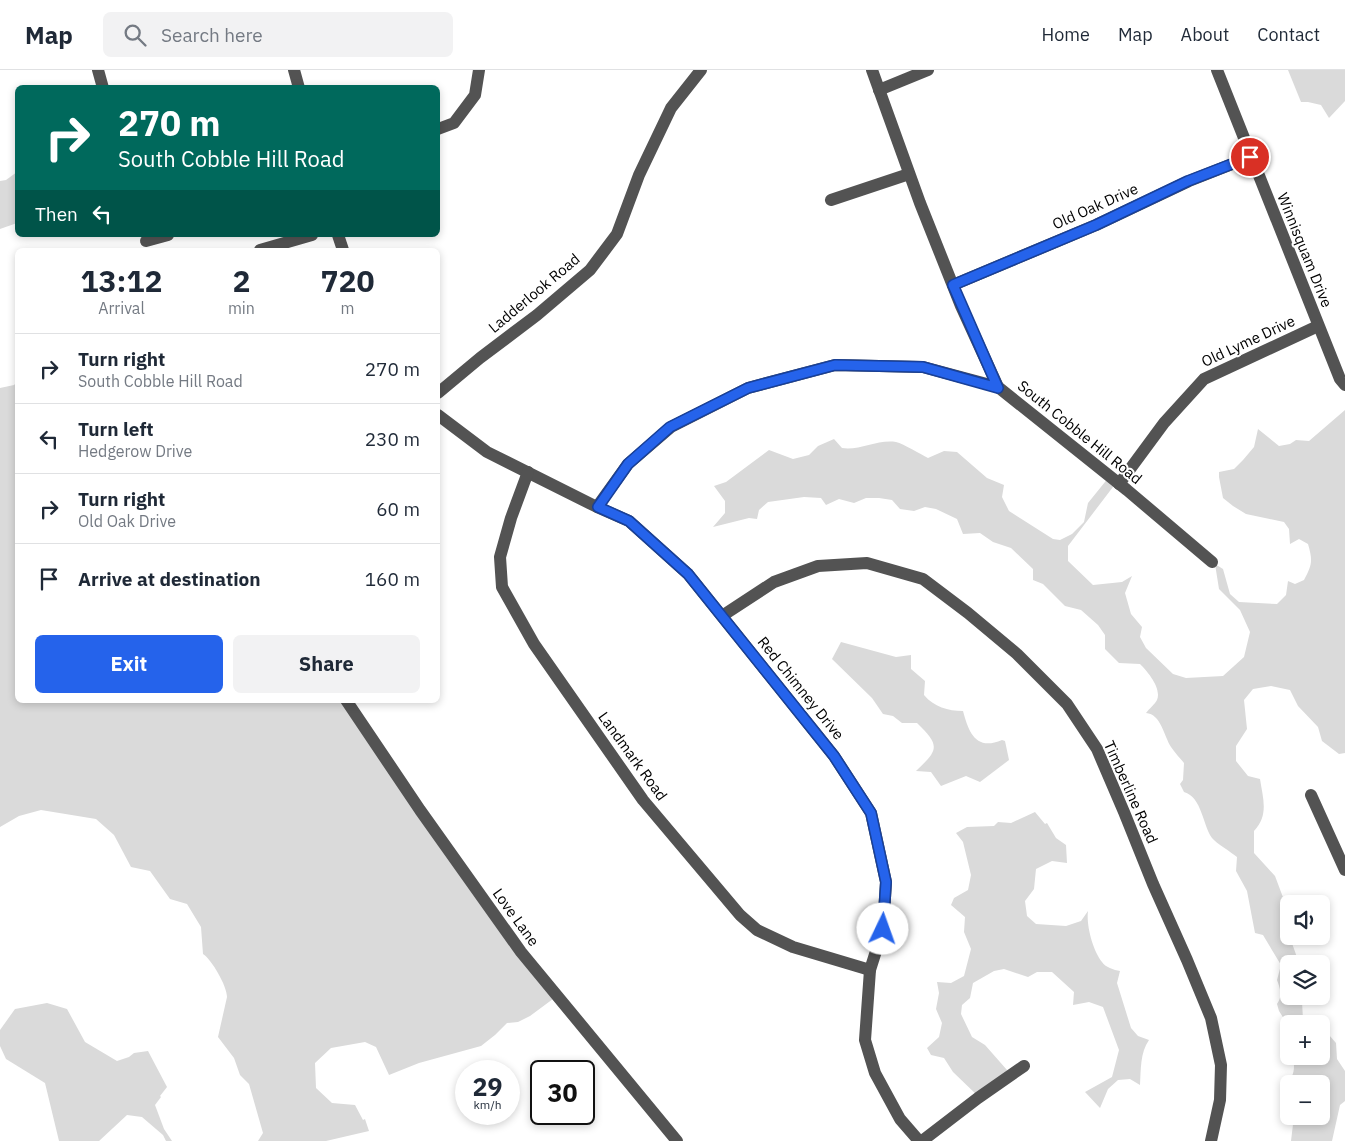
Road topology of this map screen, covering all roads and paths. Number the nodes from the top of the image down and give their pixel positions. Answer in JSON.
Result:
{"nodes":[{"id":1,"x":98,"y":70,"type":"edge"},
{"id":2,"x":294,"y":70,"type":"edge"},
{"id":3,"x":479,"y":70,"type":"edge"},
{"id":4,"x":701,"y":70,"type":"edge"},
{"id":5,"x":872,"y":70,"type":"edge"},
{"id":6,"x":928,"y":70,"type":"edge"},
{"id":7,"x":1216,"y":70,"type":"edge"},
{"id":8,"x":101,"y":85,"type":"edge"},
{"id":9,"x":298,"y":85,"type":"edge"},
{"id":10,"x":880,"y":90,"type":"junction"},
{"id":11,"x":440,"y":128,"type":"edge"},
{"id":12,"x":1250,"y":157,"type":"junction"},
{"id":13,"x":909,"y":174,"type":"junction"},
{"id":14,"x":831,"y":200,"type":"dead end"},
{"id":15,"x":162,"y":237,"type":"edge"},
{"id":16,"x":305,"y":237,"type":"edge"},
{"id":17,"x":146,"y":242,"type":"edge"},
{"id":18,"x":267,"y":248,"type":"edge"},
{"id":19,"x":953,"y":285,"type":"junction"},
{"id":20,"x":1318,"y":326,"type":"junction"},
{"id":21,"x":1345,"y":385,"type":"edge"},
{"id":22,"x":998,"y":388,"type":"junction"},
{"id":23,"x":440,"y":390,"type":"edge"},
{"id":24,"x":440,"y":417,"type":"edge"},
{"id":25,"x":528,"y":472,"type":"junction"},
{"id":26,"x":1119,"y":484,"type":"junction"},
{"id":27,"x":598,"y":507,"type":"junction"},
{"id":28,"x":1212,"y":562,"type":"dead end"},
{"id":29,"x":722,"y":616,"type":"junction"},
{"id":30,"x":348,"y":703,"type":"edge"},
{"id":31,"x":1311,"y":795,"type":"dead end"},
{"id":32,"x":1345,"y":870,"type":"edge"},
{"id":33,"x":870,"y":970,"type":"junction"},
{"id":34,"x":1024,"y":1066,"type":"dead end"},
{"id":35,"x":677,"y":1141,"type":"edge"},
{"id":36,"x":921,"y":1141,"type":"edge"},
{"id":37,"x":1211,"y":1141,"type":"edge"}],
"edges":[{"from":1,"to":8,"type":"street"},
{"from":2,"to":9,"type":"street"},
{"from":3,"to":11,"type":"street"},
{"from":4,"to":23,"type":"street","name":"Ladderlook Road"},
{"from":5,"to":10,"type":"street"},
{"from":6,"to":10,"type":"street"},
{"from":7,"to":12,"type":"street","name":"Winnisquam Drive"},
{"from":10,"to":13,"type":"street"},
{"from":12,"to":19,"type":"street","name":"Old Oak Drive"},
{"from":12,"to":20,"type":"street","name":"Winnisquam Drive"},
{"from":13,"to":14,"type":"street"},
{"from":13,"to":19,"type":"street"},
{"from":15,"to":17,"type":"street"},
{"from":16,"to":18,"type":"street"},
{"from":19,"to":22,"type":"street"},
{"from":20,"to":21,"type":"street","name":"Winnisquam Drive"},
{"from":20,"to":26,"type":"street","name":"Old Lyme Drive"},
{"from":22,"to":26,"type":"street","name":"South Cobble Hill Road"},
{"from":22,"to":27,"type":"street","name":"South Cobble Hill Road"},
{"from":24,"to":25,"type":"street","name":"Red Chimney Drive"},
{"from":25,"to":27,"type":"street","name":"Red Chimney Drive"},
{"from":25,"to":33,"type":"street","name":"Landmark Road"},
{"from":26,"to":28,"type":"street","name":"South Cobble Hill Road"},
{"from":27,"to":29,"type":"street","name":"Red Chimney Drive"},
{"from":29,"to":33,"type":"street","name":"Red Chimney Drive"},
{"from":29,"to":37,"type":"street","name":"Timberline Road"},
{"from":30,"to":35,"type":"street","name":"Love Lane"},
{"from":31,"to":32,"type":"street"},
{"from":33,"to":36,"type":"street","name":"Red Chimney Drive"},
{"from":34,"to":36,"type":"street"}]}
